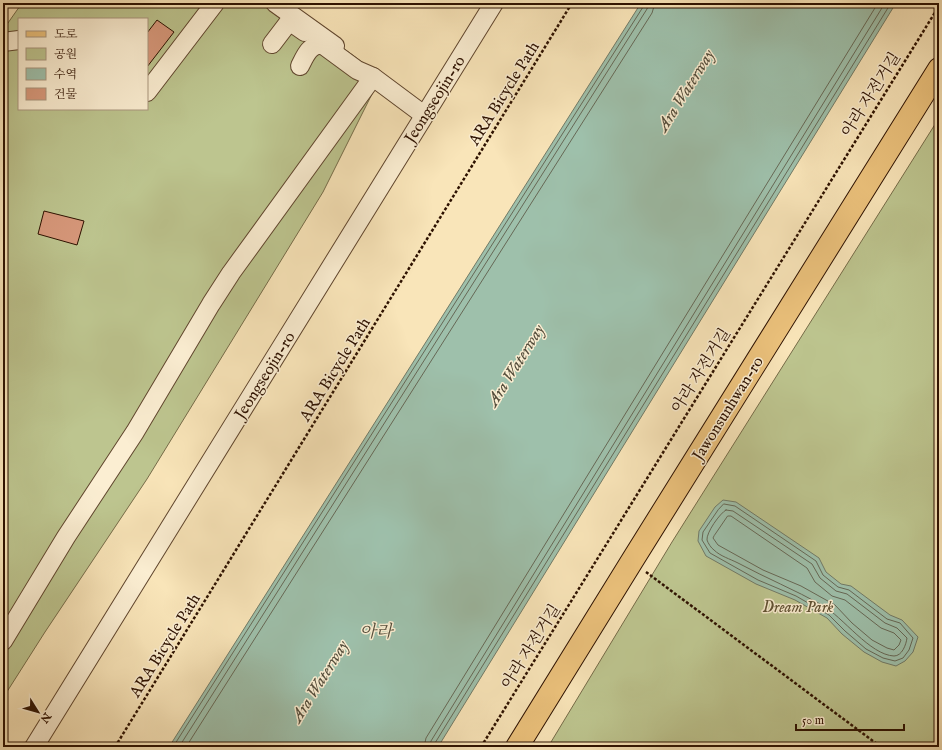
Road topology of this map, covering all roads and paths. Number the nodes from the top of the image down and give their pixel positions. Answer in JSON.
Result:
{"nodes":[{"id":1,"x":215,"y":3,"type":"edge"},
{"id":2,"x":276,"y":3,"type":"edge"},
{"id":3,"x":494,"y":3,"type":"edge"},
{"id":4,"x":572,"y":3,"type":"edge"},
{"id":5,"x":939,"y":6,"type":"edge"},
{"id":6,"x":314,"y":36,"type":"junction"},
{"id":7,"x":18,"y":40,"type":"edge"},
{"id":8,"x":3,"y":42,"type":"edge"},
{"id":9,"x":272,"y":44,"type":"dead end"},
{"id":10,"x":300,"y":66,"type":"dead end"},
{"id":11,"x":939,"y":69,"type":"edge"},
{"id":12,"x":373,"y":78,"type":"junction"},
{"id":13,"x":148,"y":91,"type":"edge"},
{"id":14,"x":424,"y":115,"type":"junction"},
{"id":15,"x":632,"y":561,"type":"junction"},
{"id":16,"x":3,"y":641,"type":"edge"},
{"id":17,"x":34,"y":747,"type":"edge"},
{"id":18,"x":115,"y":747,"type":"edge"},
{"id":19,"x":481,"y":747,"type":"edge"},
{"id":20,"x":517,"y":747,"type":"edge"},
{"id":21,"x":882,"y":747,"type":"edge"}],
"edges":[{"from":1,"to":13,"type":"street"},
{"from":2,"to":6,"type":"street"},
{"from":3,"to":14,"type":"street","name":"Jeongseojin-ro"},
{"from":4,"to":18,"type":"path","name":"ARA Bicycle Path"},
{"from":5,"to":19,"type":"path","name":"아라 자전거길"},
{"from":6,"to":9,"type":"street"},
{"from":6,"to":10,"type":"street"},
{"from":6,"to":12,"type":"street"},
{"from":7,"to":8,"type":"street"},
{"from":11,"to":15,"type":"main road","name":"Jawonsunhwan-ro"},
{"from":12,"to":14,"type":"street"},
{"from":12,"to":16,"type":"street"},
{"from":14,"to":17,"type":"street","name":"Jeongseojin-ro"},
{"from":15,"to":20,"type":"main road","name":"Jawonsunhwan-ro"},
{"from":15,"to":21,"type":"path"}]}
